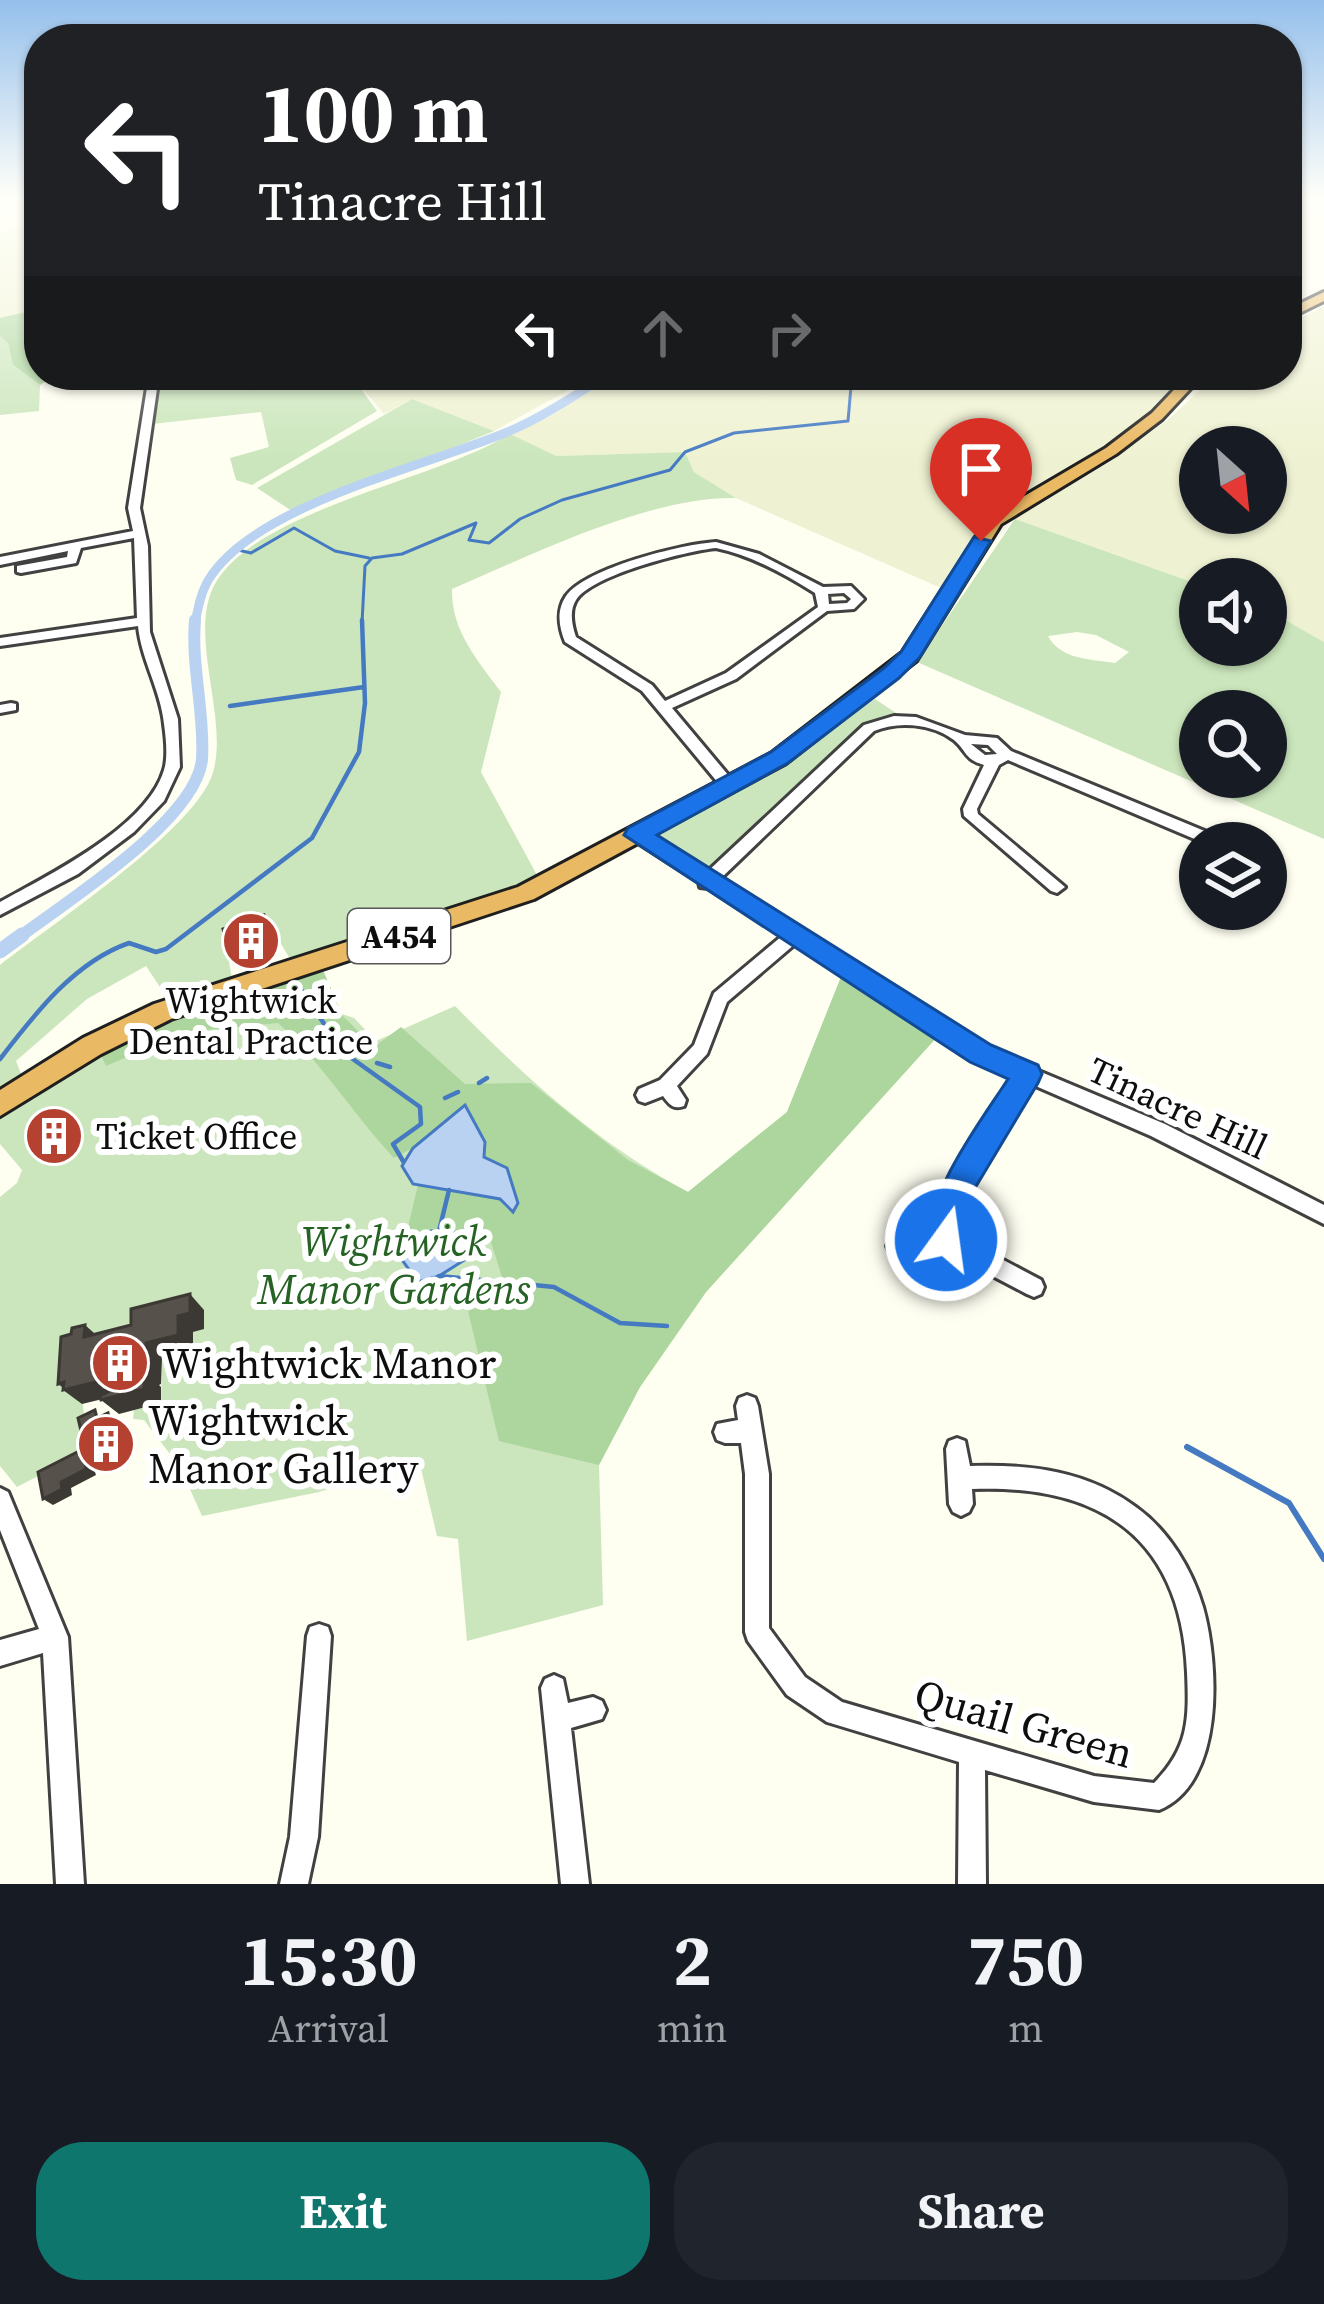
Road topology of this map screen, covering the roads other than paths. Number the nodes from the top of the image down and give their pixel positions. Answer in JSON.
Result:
{"nodes":[{"id":1,"x":151,"y":390,"type":"edge"},
{"id":2,"x":1181,"y":390,"type":"edge"},
{"id":3,"x":136,"y":534,"type":"junction"},
{"id":4,"x":75,"y":548,"type":"junction"},
{"id":5,"x":0,"y":561,"type":"edge"},
{"id":6,"x":0,"y":572,"type":"edge"},
{"id":7,"x":820,"y":591,"type":"junction"},
{"id":8,"x":824,"y":608,"type":"junction"},
{"id":9,"x":143,"y":621,"type":"junction"},
{"id":10,"x":0,"y":642,"type":"edge"},
{"id":11,"x":663,"y":706,"type":"junction"},
{"id":12,"x":999,"y":758,"type":"junction"},
{"id":13,"x":729,"y":786,"type":"junction"},
{"id":14,"x":1179,"y":828,"type":"edge"},
{"id":15,"x":637,"y":835,"type":"junction"},
{"id":16,"x":706,"y":883,"type":"junction"},
{"id":17,"x":1057,"y":887,"type":"dead end"},
{"id":18,"x":0,"y":909,"type":"edge"},
{"id":19,"x":792,"y":937,"type":"junction"},
{"id":20,"x":1027,"y":1074,"type":"junction"},
{"id":21,"x":645,"y":1095,"type":"dead end"},
{"id":22,"x":0,"y":1104,"type":"edge"},
{"id":23,"x":1324,"y":1215,"type":"edge"},
{"id":24,"x":946,"y":1240,"type":"junction"},
{"id":25,"x":897,"y":1246,"type":"dead end"},
{"id":26,"x":1034,"y":1287,"type":"dead end"},
{"id":27,"x":740,"y":1423,"type":"dead end"},
{"id":28,"x":958,"y":1449,"type":"dead end"},
{"id":29,"x":0,"y":1500,"type":"edge"},
{"id":30,"x":319,"y":1636,"type":"dead end"},
{"id":31,"x":55,"y":1637,"type":"junction"},
{"id":32,"x":0,"y":1653,"type":"edge"},
{"id":33,"x":554,"y":1688,"type":"dead end"},
{"id":34,"x":593,"y":1710,"type":"dead end"},
{"id":35,"x":559,"y":1718,"type":"junction"},
{"id":36,"x":972,"y":1754,"type":"junction"},
{"id":37,"x":70,"y":1884,"type":"edge"},
{"id":38,"x":294,"y":1884,"type":"edge"},
{"id":39,"x":575,"y":1884,"type":"edge"},
{"id":40,"x":972,"y":1884,"type":"edge"}],
"edges":[{"from":1,"to":3,"type":"street"},
{"from":2,"to":13,"type":"highway","number":"A454"},
{"from":3,"to":4,"type":"street"},
{"from":3,"to":9,"type":"street"},
{"from":4,"to":5,"type":"street"},
{"from":4,"to":6,"type":"street"},
{"from":7,"to":8,"type":"street"},
{"from":7,"to":8,"type":"street"},
{"from":7,"to":11,"type":"street"},
{"from":8,"to":11,"type":"street"},
{"from":9,"to":10,"type":"street"},
{"from":9,"to":18,"type":"street"},
{"from":11,"to":13,"type":"street"},
{"from":12,"to":14,"type":"street"},
{"from":12,"to":16,"type":"street"},
{"from":12,"to":17,"type":"street"},
{"from":13,"to":15,"type":"highway","number":"A454"},
{"from":15,"to":16,"type":"street","name":"Tinacre Hill"},
{"from":15,"to":22,"type":"highway","number":"A454"},
{"from":16,"to":19,"type":"street","name":"Tinacre Hill"},
{"from":19,"to":20,"type":"street","name":"Tinacre Hill"},
{"from":19,"to":21,"type":"street"},
{"from":20,"to":23,"type":"street","name":"Tinacre Hill"},
{"from":20,"to":24,"type":"street"},
{"from":24,"to":25,"type":"street"},
{"from":24,"to":26,"type":"street"},
{"from":27,"to":36,"type":"street","name":"Quail Green"},
{"from":28,"to":36,"type":"street","name":"Quail Green"},
{"from":29,"to":31,"type":"street"},
{"from":30,"to":38,"type":"street"},
{"from":31,"to":32,"type":"street"},
{"from":31,"to":37,"type":"street"},
{"from":33,"to":35,"type":"street"},
{"from":34,"to":35,"type":"street"},
{"from":35,"to":39,"type":"street"},
{"from":36,"to":40,"type":"street"}]}
